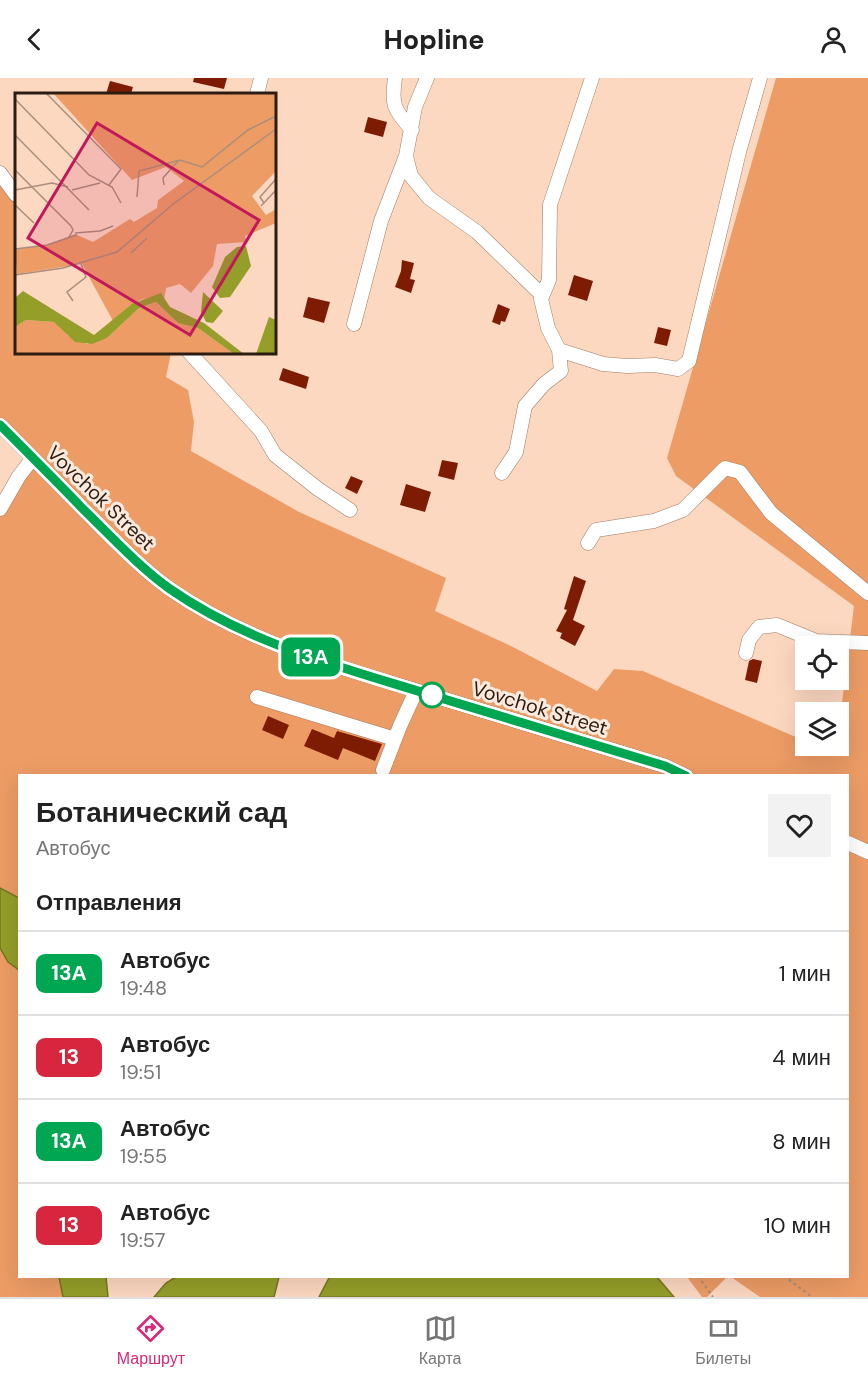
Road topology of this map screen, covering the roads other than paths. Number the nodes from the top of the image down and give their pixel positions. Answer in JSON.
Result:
{"nodes":[{"id":1,"x":261,"y":78,"type":"edge"},
{"id":2,"x":395,"y":78,"type":"edge"},
{"id":3,"x":427,"y":78,"type":"edge"},
{"id":4,"x":592,"y":78,"type":"edge"},
{"id":5,"x":760,"y":78,"type":"edge"},
{"id":6,"x":257,"y":93,"type":"edge"},
{"id":7,"x":412,"y":130,"type":"junction"},
{"id":8,"x":406,"y":156,"type":"junction"},
{"id":9,"x":0,"y":173,"type":"edge"},
{"id":10,"x":15,"y":194,"type":"edge"},
{"id":11,"x":542,"y":295,"type":"junction"},
{"id":12,"x":354,"y":324,"type":"dead end"},
{"id":13,"x":559,"y":350,"type":"junction"},
{"id":14,"x":191,"y":354,"type":"edge"},
{"id":15,"x":0,"y":425,"type":"edge"},
{"id":16,"x":33,"y":458,"type":"junction"},
{"id":17,"x":502,"y":473,"type":"dead end"},
{"id":18,"x":0,"y":509,"type":"edge"},
{"id":19,"x":350,"y":510,"type":"dead end"},
{"id":20,"x":588,"y":543,"type":"dead end"},
{"id":21,"x":868,"y":593,"type":"edge"},
{"id":22,"x":868,"y":643,"type":"edge"},
{"id":23,"x":746,"y":653,"type":"dead end"},
{"id":24,"x":417,"y":691,"type":"junction"},
{"id":25,"x":257,"y":698,"type":"dead end"},
{"id":26,"x":396,"y":739,"type":"junction"},
{"id":27,"x":383,"y":770,"type":"dead end"},
{"id":28,"x":682,"y":774,"type":"edge"},
{"id":29,"x":849,"y":843,"type":"edge"},
{"id":30,"x":868,"y":852,"type":"edge"}],
"edges":[{"from":1,"to":6,"type":"street"},
{"from":2,"to":7,"type":"street"},
{"from":3,"to":7,"type":"street"},
{"from":4,"to":11,"type":"street"},
{"from":5,"to":13,"type":"street"},
{"from":7,"to":8,"type":"street"},
{"from":8,"to":11,"type":"street"},
{"from":8,"to":12,"type":"street"},
{"from":9,"to":10,"type":"street"},
{"from":11,"to":13,"type":"street"},
{"from":13,"to":17,"type":"street"},
{"from":14,"to":19,"type":"street"},
{"from":15,"to":16,"type":"street","name":"Vovchok Street"},
{"from":16,"to":18,"type":"street"},
{"from":16,"to":24,"type":"street","name":"Vovchok Street"},
{"from":20,"to":21,"type":"street"},
{"from":22,"to":23,"type":"street"},
{"from":24,"to":26,"type":"street"},
{"from":24,"to":28,"type":"street","name":"Vovchok Street"},
{"from":25,"to":26,"type":"street"},
{"from":26,"to":27,"type":"street"},
{"from":29,"to":30,"type":"street"}]}
